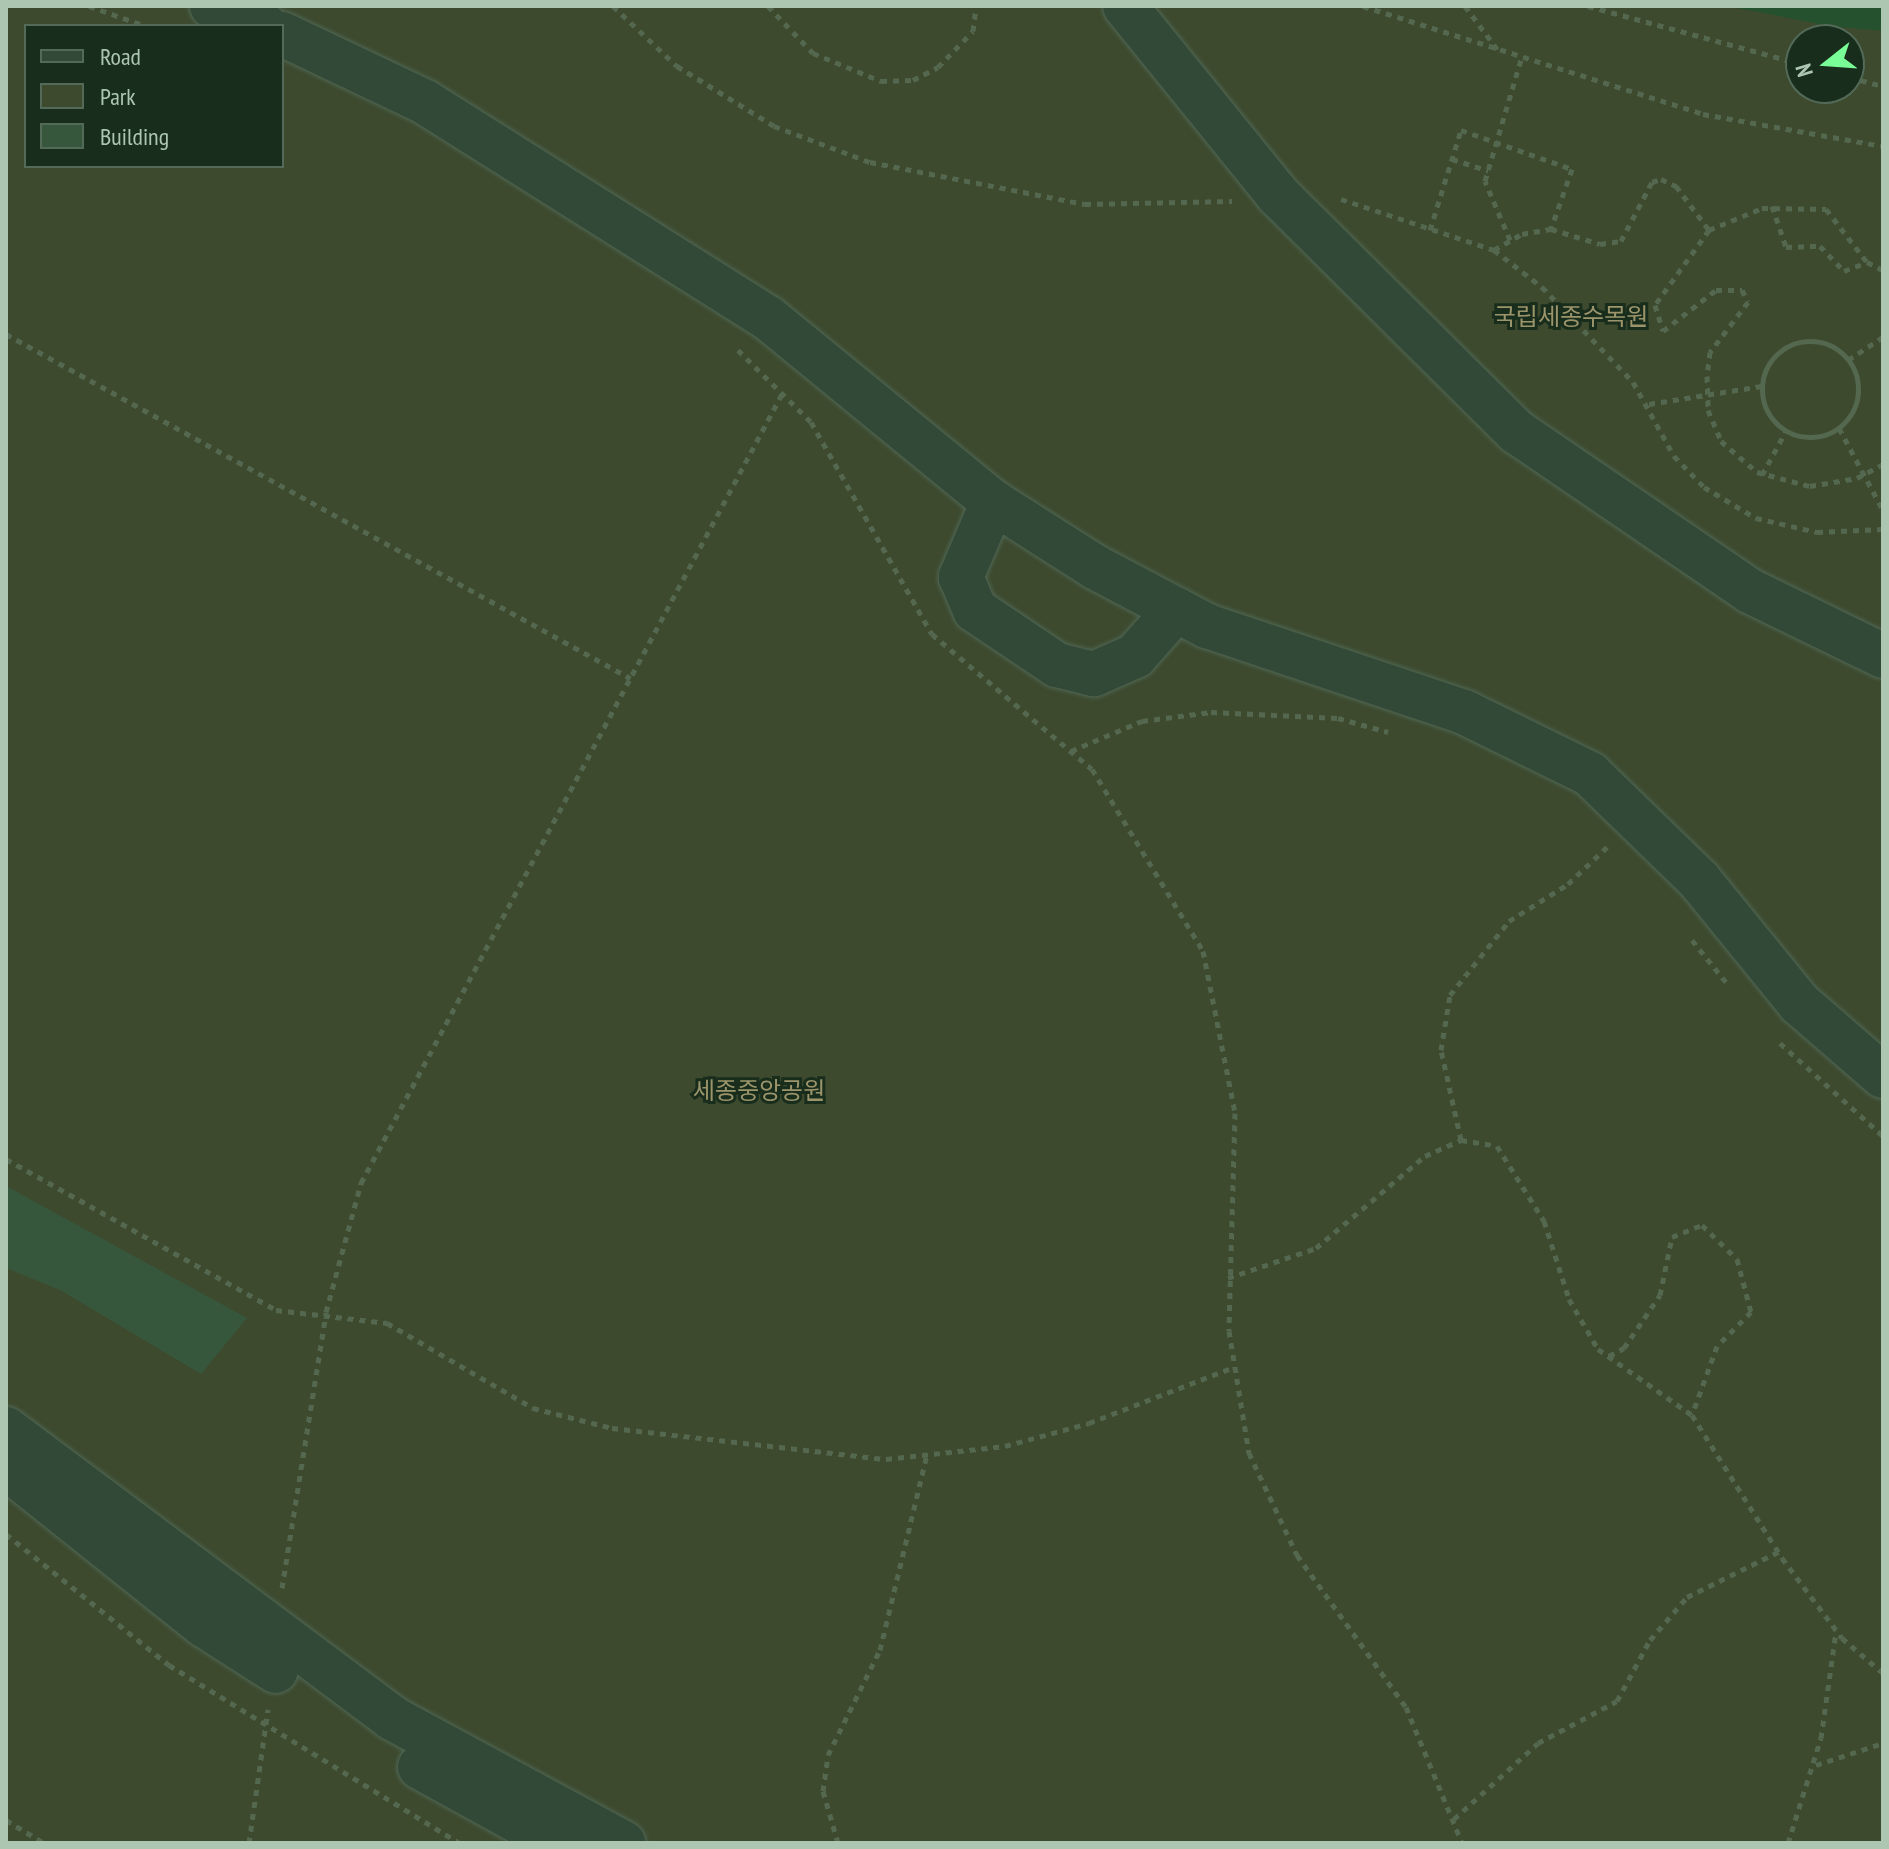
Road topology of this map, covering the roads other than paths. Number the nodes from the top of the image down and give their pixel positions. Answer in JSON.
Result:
{"nodes":[{"id":1,"x":212,"y":6,"type":"edge"},
{"id":2,"x":1125,"y":6,"type":"edge"},
{"id":3,"x":260,"y":24,"type":"edge"},
{"id":4,"x":284,"y":35,"type":"edge"},
{"id":5,"x":993,"y":502,"type":"junction"},
{"id":6,"x":1176,"y":610,"type":"junction"},
{"id":7,"x":1883,"y":656,"type":"edge"},
{"id":8,"x":1883,"y":1076,"type":"edge"},
{"id":9,"x":6,"y":1429,"type":"edge"},
{"id":10,"x":6,"y":1467,"type":"edge"},
{"id":11,"x":274,"y":1653,"type":"junction"},
{"id":12,"x":558,"y":1843,"type":"edge"},
{"id":13,"x":623,"y":1843,"type":"edge"}],
"edges":[{"from":1,"to":3,"type":"lane"},
{"from":2,"to":7,"type":"lane"},
{"from":4,"to":5,"type":"lane"},
{"from":5,"to":6,"type":"lane"},
{"from":5,"to":6,"type":"lane"},
{"from":6,"to":8,"type":"lane"},
{"from":9,"to":11,"type":"lane"},
{"from":10,"to":11,"type":"lane"},
{"from":11,"to":12,"type":"lane"},
{"from":11,"to":13,"type":"lane"}]}
